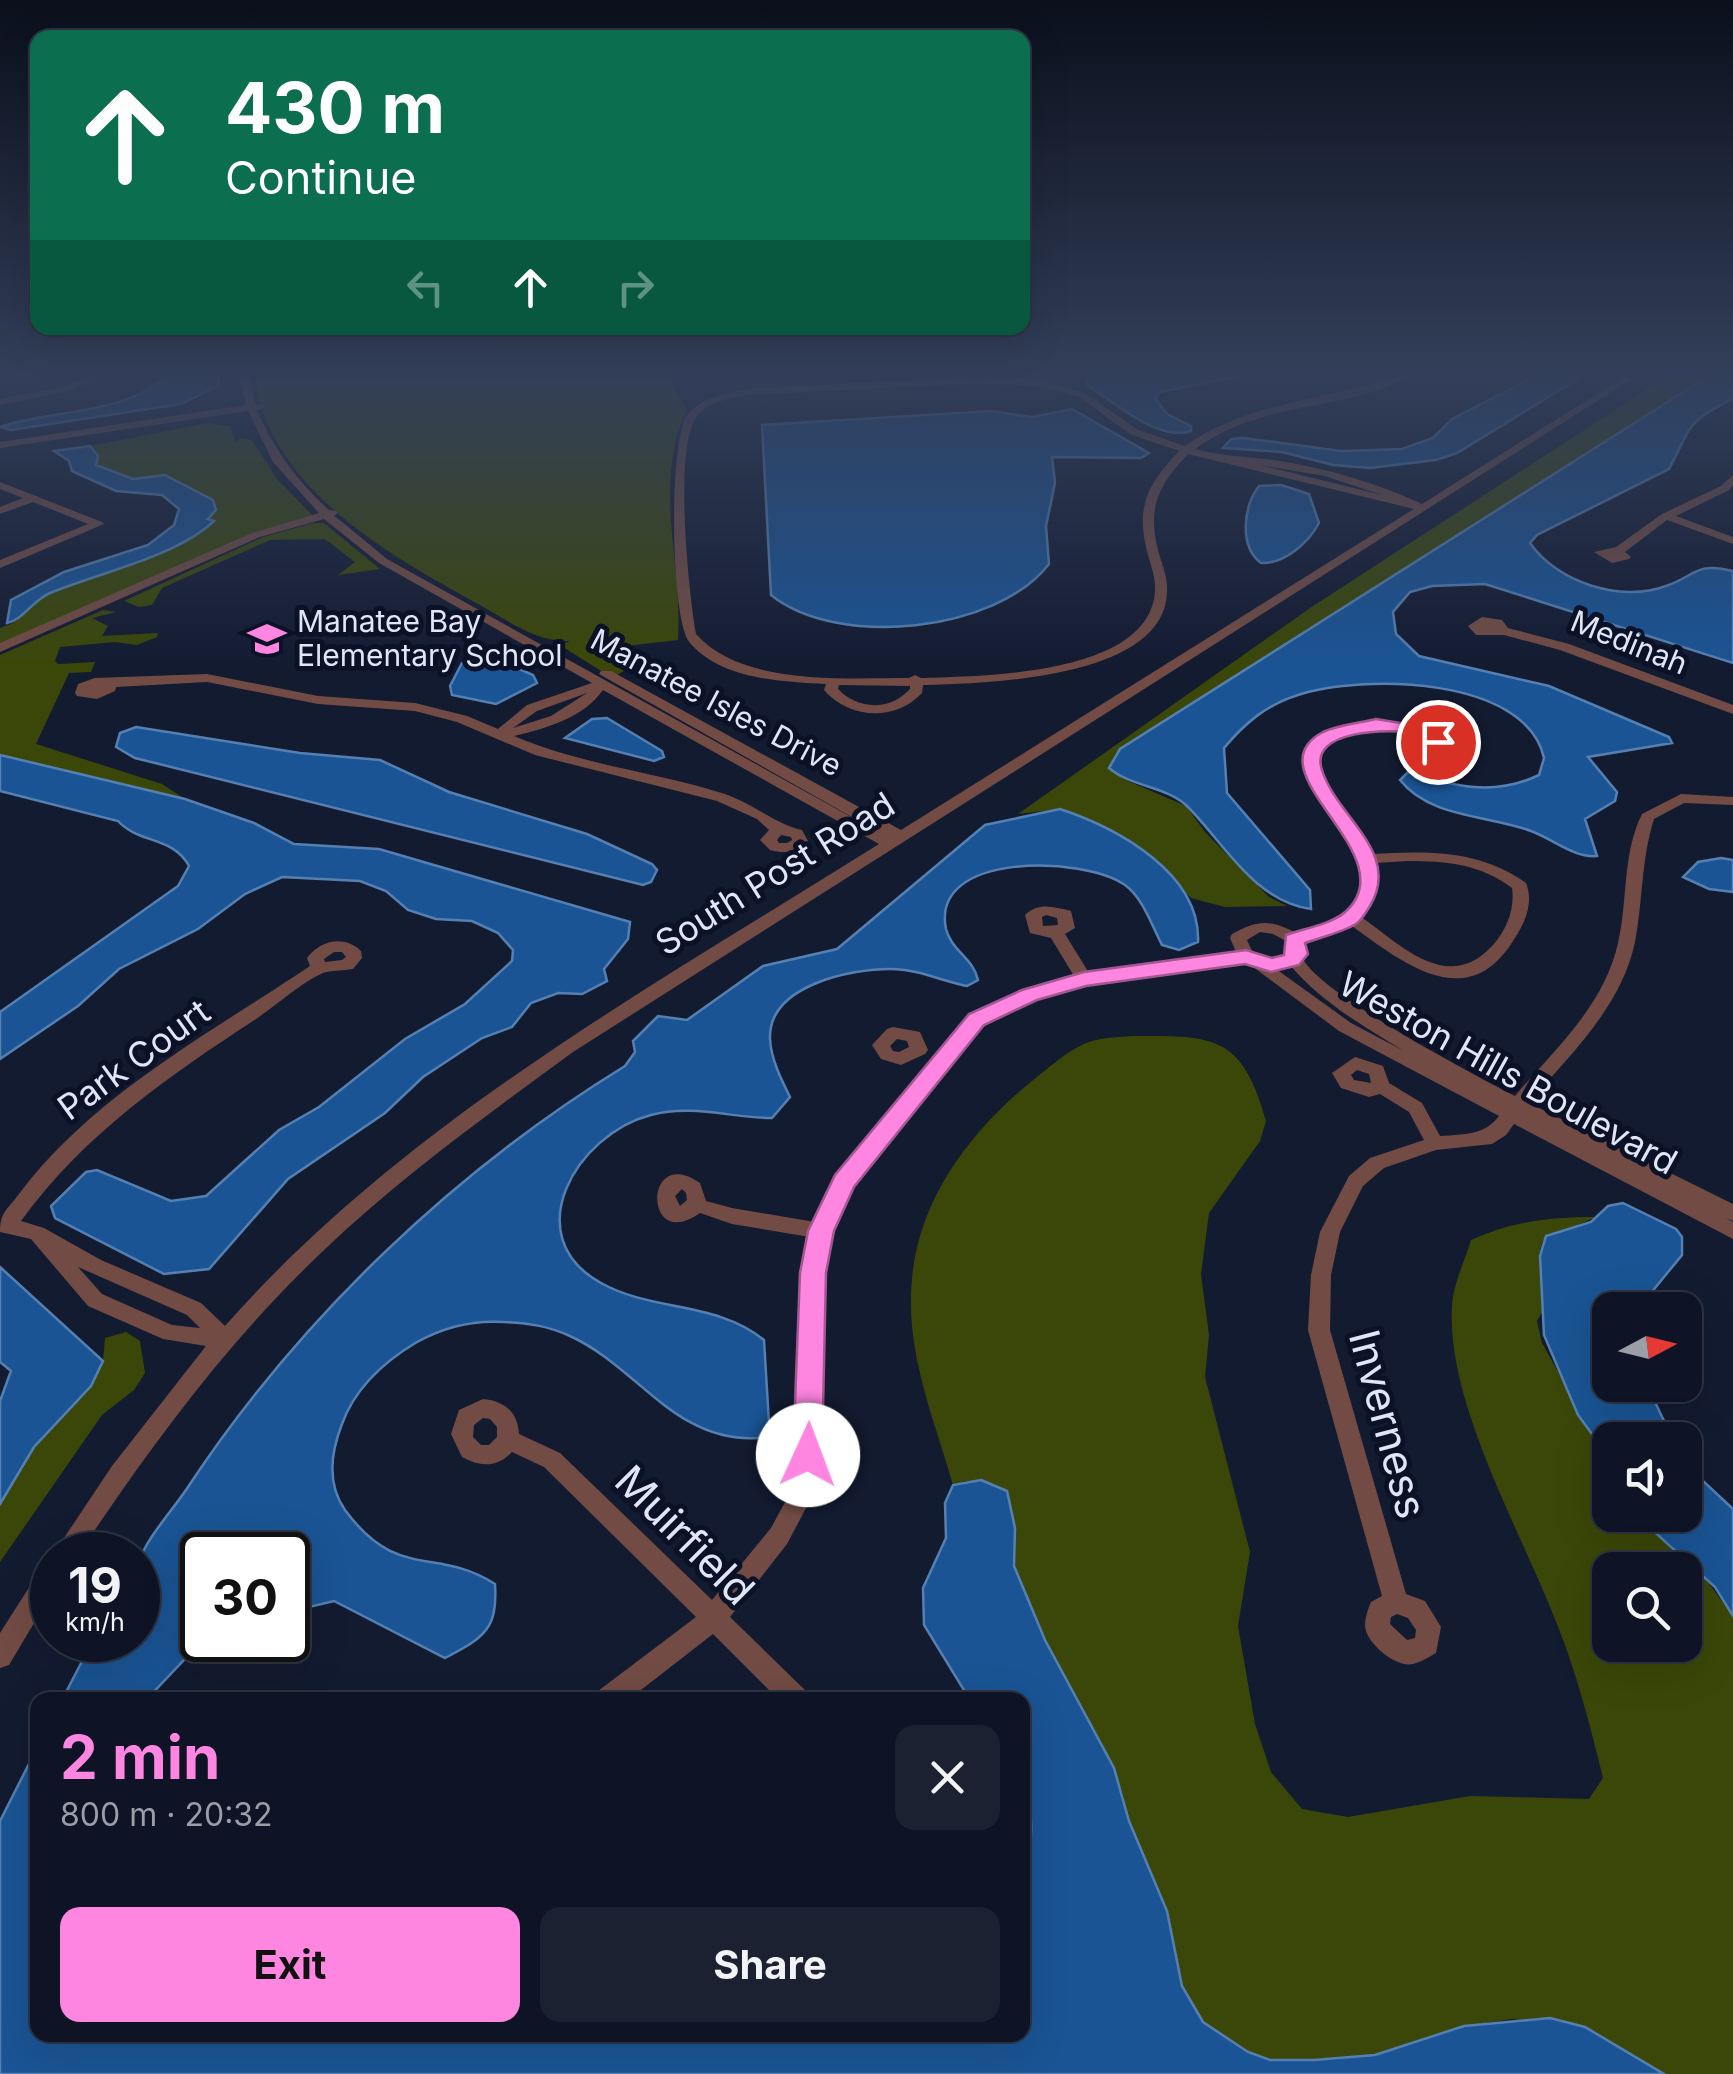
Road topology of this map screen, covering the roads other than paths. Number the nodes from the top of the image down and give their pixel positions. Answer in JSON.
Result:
{"nodes":[{"id":1,"x":291,"y":474,"type":"edge"},
{"id":2,"x":679,"y":474,"type":"edge"},
{"id":3,"x":1165,"y":474,"type":"edge"},
{"id":4,"x":1297,"y":474,"type":"edge"},
{"id":5,"x":1478,"y":474,"type":"edge"},
{"id":6,"x":1733,"y":478,"type":"edge"},
{"id":7,"x":0,"y":486,"type":"edge"},
{"id":8,"x":30,"y":499,"type":"junction"},
{"id":9,"x":1423,"y":508,"type":"junction"},
{"id":10,"x":0,"y":510,"type":"edge"},
{"id":11,"x":332,"y":513,"type":"junction"},
{"id":12,"x":1666,"y":516,"type":"junction"},
{"id":13,"x":1733,"y":541,"type":"edge"},
{"id":14,"x":1618,"y":551,"type":"dead end"},
{"id":15,"x":0,"y":564,"type":"edge"},
{"id":16,"x":1504,"y":631,"type":"dead end"},
{"id":17,"x":0,"y":648,"type":"edge"},
{"id":18,"x":915,"y":679,"type":"junction"},
{"id":19,"x":833,"y":680,"type":"junction"},
{"id":20,"x":606,"y":682,"type":"junction"},
{"id":21,"x":110,"y":684,"type":"dead end"},
{"id":22,"x":1733,"y":710,"type":"edge"},
{"id":23,"x":531,"y":711,"type":"junction"},
{"id":24,"x":546,"y":721,"type":"junction"},
{"id":25,"x":1437,"y":734,"type":"dead end"},
{"id":26,"x":500,"y":736,"type":"junction"},
{"id":27,"x":1733,"y":801,"type":"edge"},
{"id":28,"x":778,"y":830,"type":"dead end"},
{"id":29,"x":894,"y":840,"type":"junction"},
{"id":30,"x":1369,"y":859,"type":"junction"},
{"id":31,"x":1352,"y":918,"type":"junction"},
{"id":32,"x":1056,"y":933,"type":"dead end"},
{"id":33,"x":1294,"y":949,"type":"junction"},
{"id":34,"x":1252,"y":960,"type":"junction"},
{"id":35,"x":319,"y":968,"type":"dead end"},
{"id":36,"x":1084,"y":979,"type":"junction"},
{"id":37,"x":918,"y":1050,"type":"dead end"},
{"id":38,"x":945,"y":1060,"type":"junction"},
{"id":39,"x":1381,"y":1086,"type":"dead end"},
{"id":40,"x":1515,"y":1110,"type":"junction"},
{"id":41,"x":1435,"y":1142,"type":"junction"},
{"id":42,"x":697,"y":1204,"type":"dead end"},
{"id":43,"x":1733,"y":1213,"type":"edge"},
{"id":44,"x":4,"y":1224,"type":"edge"},
{"id":45,"x":821,"y":1231,"type":"junction"},
{"id":46,"x":1733,"y":1231,"type":"edge"},
{"id":47,"x":37,"y":1234,"type":"junction"},
{"id":48,"x":225,"y":1340,"type":"junction"},
{"id":49,"x":507,"y":1439,"type":"dead end"},
{"id":50,"x":79,"y":1532,"type":"edge"},
{"id":51,"x":1396,"y":1602,"type":"dead end"},
{"id":52,"x":30,"y":1608,"type":"edge"},
{"id":53,"x":712,"y":1620,"type":"junction"},
{"id":54,"x":0,"y":1656,"type":"edge"},
{"id":55,"x":618,"y":1692,"type":"edge"},
{"id":56,"x":788,"y":1692,"type":"edge"}],
"edges":[{"from":1,"to":11,"type":"street","name":"Manatee Isles Drive"},
{"from":2,"to":19,"type":"street"},
{"from":3,"to":18,"type":"street"},
{"from":4,"to":9,"type":"street"},
{"from":5,"to":9,"type":"street","name":"South Post Road"},
{"from":6,"to":12,"type":"street"},
{"from":7,"to":8,"type":"street"},
{"from":8,"to":10,"type":"street"},
{"from":8,"to":15,"type":"street"},
{"from":9,"to":29,"type":"street","name":"South Post Road"},
{"from":11,"to":17,"type":"street"},
{"from":11,"to":20,"type":"street","name":"Manatee Isles Drive"},
{"from":12,"to":13,"type":"street"},
{"from":12,"to":14,"type":"street"},
{"from":16,"to":22,"type":"street","name":"Medinah"},
{"from":18,"to":19,"type":"street"},
{"from":18,"to":19,"type":"street"},
{"from":20,"to":23,"type":"street"},
{"from":20,"to":24,"type":"street"},
{"from":20,"to":29,"type":"street","name":"Manatee Isles Drive"},
{"from":21,"to":26,"type":"street"},
{"from":23,"to":24,"type":"street"},
{"from":23,"to":26,"type":"street"},
{"from":24,"to":26,"type":"street"},
{"from":25,"to":30,"type":"street"},
{"from":26,"to":28,"type":"street"},
{"from":27,"to":40,"type":"street"},
{"from":29,"to":48,"type":"street","name":"South Post Road"},
{"from":30,"to":31,"type":"street"},
{"from":30,"to":31,"type":"street"},
{"from":31,"to":33,"type":"street"},
{"from":32,"to":36,"type":"street"},
{"from":33,"to":34,"type":"street"},
{"from":33,"to":34,"type":"street"},
{"from":33,"to":40,"type":"street","name":"Weston Hills Boulevard"},
{"from":34,"to":36,"type":"street"},
{"from":34,"to":40,"type":"street","name":"Weston Hills Boulevard"},
{"from":35,"to":44,"type":"street","name":"Park Court"},
{"from":36,"to":38,"type":"street"},
{"from":37,"to":38,"type":"street"},
{"from":38,"to":45,"type":"street"},
{"from":39,"to":41,"type":"street"},
{"from":40,"to":41,"type":"street","name":"Inverness"},
{"from":40,"to":43,"type":"street","name":"Weston Hills Boulevard"},
{"from":40,"to":46,"type":"street","name":"Weston Hills Boulevard"},
{"from":41,"to":51,"type":"street","name":"Inverness"},
{"from":42,"to":45,"type":"street"},
{"from":44,"to":47,"type":"street"},
{"from":45,"to":53,"type":"street"},
{"from":47,"to":48,"type":"street"},
{"from":47,"to":48,"type":"street"},
{"from":48,"to":50,"type":"street","name":"South Post Road"},
{"from":49,"to":53,"type":"street","name":"Muirfield"},
{"from":52,"to":54,"type":"street"},
{"from":53,"to":55,"type":"street"},
{"from":53,"to":56,"type":"street","name":"Muirfield"}]}
